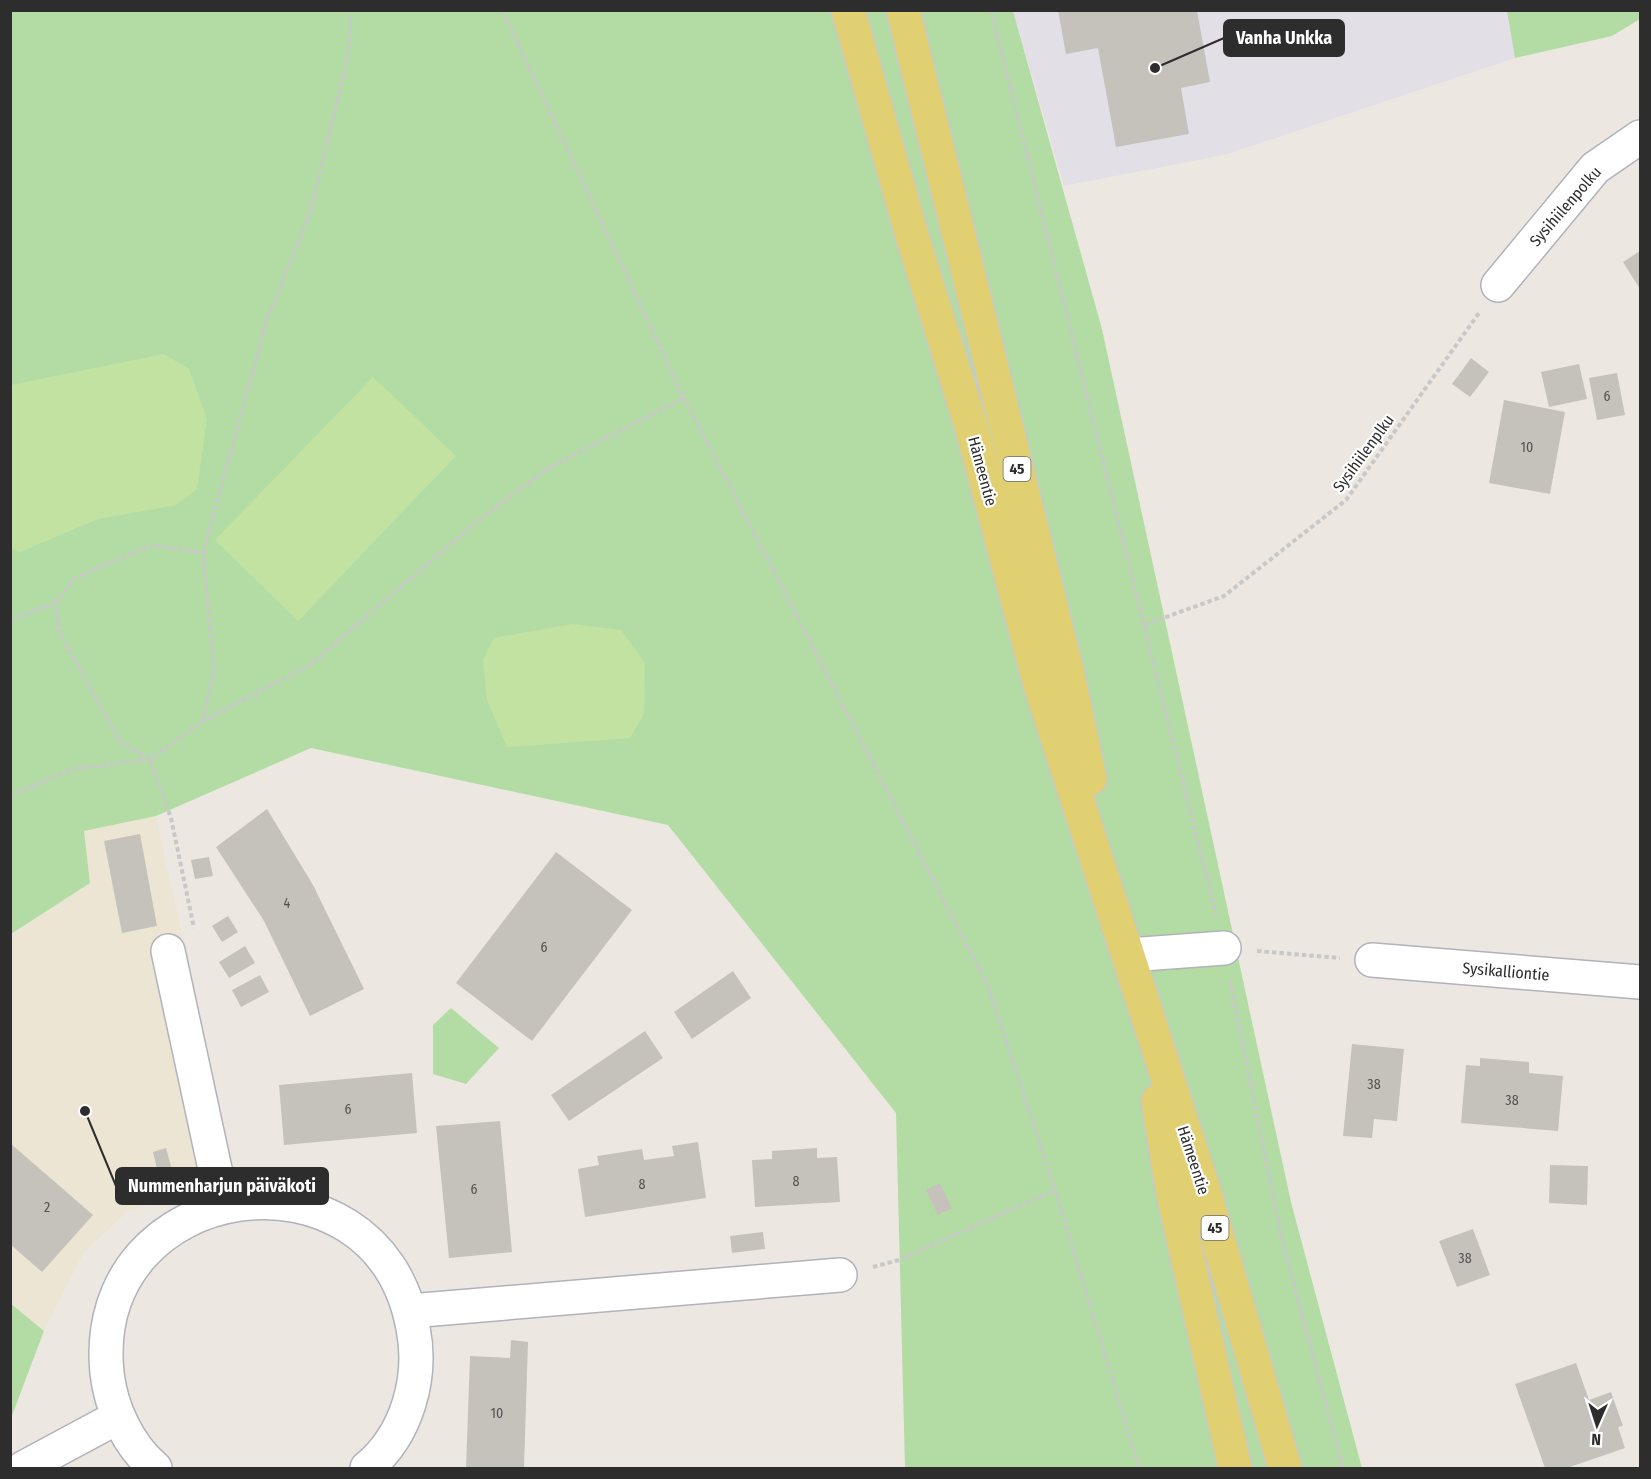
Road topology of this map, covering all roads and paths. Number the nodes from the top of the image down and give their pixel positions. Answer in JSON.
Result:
{"nodes":[{"id":1,"x":351,"y":10,"type":"edge"},
{"id":2,"x":502,"y":10,"type":"edge"},
{"id":3,"x":848,"y":10,"type":"edge"},
{"id":4,"x":903,"y":10,"type":"edge"},
{"id":5,"x":991,"y":10,"type":"edge"},
{"id":6,"x":1641,"y":137,"type":"edge"},
{"id":7,"x":1498,"y":285,"type":"joint"},
{"id":8,"x":684,"y":398,"type":"junction"},
{"id":9,"x":203,"y":554,"type":"junction"},
{"id":10,"x":55,"y":603,"type":"junction"},
{"id":11,"x":10,"y":620,"type":"edge"},
{"id":12,"x":1144,"y":625,"type":"junction"},
{"id":13,"x":203,"y":722,"type":"junction"},
{"id":14,"x":150,"y":759,"type":"junction"},
{"id":15,"x":10,"y":796,"type":"edge"},
{"id":16,"x":182,"y":943,"type":"joint"},
{"id":17,"x":1125,"y":943,"type":"junction"},
{"id":18,"x":1224,"y":948,"type":"junction"},
{"id":19,"x":1372,"y":960,"type":"joint"},
{"id":20,"x":1641,"y":982,"type":"edge"},
{"id":21,"x":1138,"y":990,"type":"junction"},
{"id":22,"x":1054,"y":1190,"type":"junction"},
{"id":23,"x":223,"y":1206,"type":"junction"},
{"id":24,"x":840,"y":1275,"type":"joint"},
{"id":25,"x":410,"y":1311,"type":"junction"},
{"id":26,"x":118,"y":1417,"type":"junction"},
{"id":27,"x":23,"y":1468,"type":"edge"},
{"id":28,"x":155,"y":1468,"type":"edge"},
{"id":29,"x":367,"y":1468,"type":"edge"},
{"id":30,"x":1139,"y":1468,"type":"edge"},
{"id":31,"x":1235,"y":1468,"type":"edge"},
{"id":32,"x":1285,"y":1468,"type":"edge"},
{"id":33,"x":1343,"y":1468,"type":"edge"}],
"edges":[{"from":1,"to":9,"type":"path"},
{"from":2,"to":8,"type":"path"},
{"from":3,"to":17,"type":"main road","name":"Hämeentie","number":"45"},
{"from":4,"to":17,"type":"main road","name":"Hämeentie","number":"45"},
{"from":5,"to":12,"type":"path"},
{"from":6,"to":7,"type":"street","name":"Sysihiilenpolku"},
{"from":7,"to":12,"type":"path","name":"Sysihiilenplku"},
{"from":8,"to":13,"type":"path"},
{"from":8,"to":22,"type":"path"},
{"from":9,"to":10,"type":"path"},
{"from":9,"to":13,"type":"path"},
{"from":10,"to":11,"type":"path"},
{"from":10,"to":14,"type":"path"},
{"from":12,"to":18,"type":"path"},
{"from":13,"to":14,"type":"path"},
{"from":14,"to":15,"type":"path"},
{"from":14,"to":16,"type":"path"},
{"from":16,"to":23,"type":"street"},
{"from":17,"to":18,"type":"street"},
{"from":17,"to":21,"type":"main road","name":"Hämeentie","number":"45"},
{"from":18,"to":19,"type":"path"},
{"from":18,"to":33,"type":"path"},
{"from":19,"to":20,"type":"street","name":"Sysikalliontie"},
{"from":21,"to":31,"type":"main road","name":"Hämeentie","number":"45"},
{"from":21,"to":32,"type":"main road","name":"Hämeentie","number":"45"},
{"from":22,"to":24,"type":"path"},
{"from":22,"to":30,"type":"path"},
{"from":23,"to":25,"type":"street"},
{"from":23,"to":26,"type":"street"},
{"from":24,"to":25,"type":"street"},
{"from":25,"to":29,"type":"street"},
{"from":26,"to":27,"type":"street"},
{"from":26,"to":28,"type":"street"}]}
